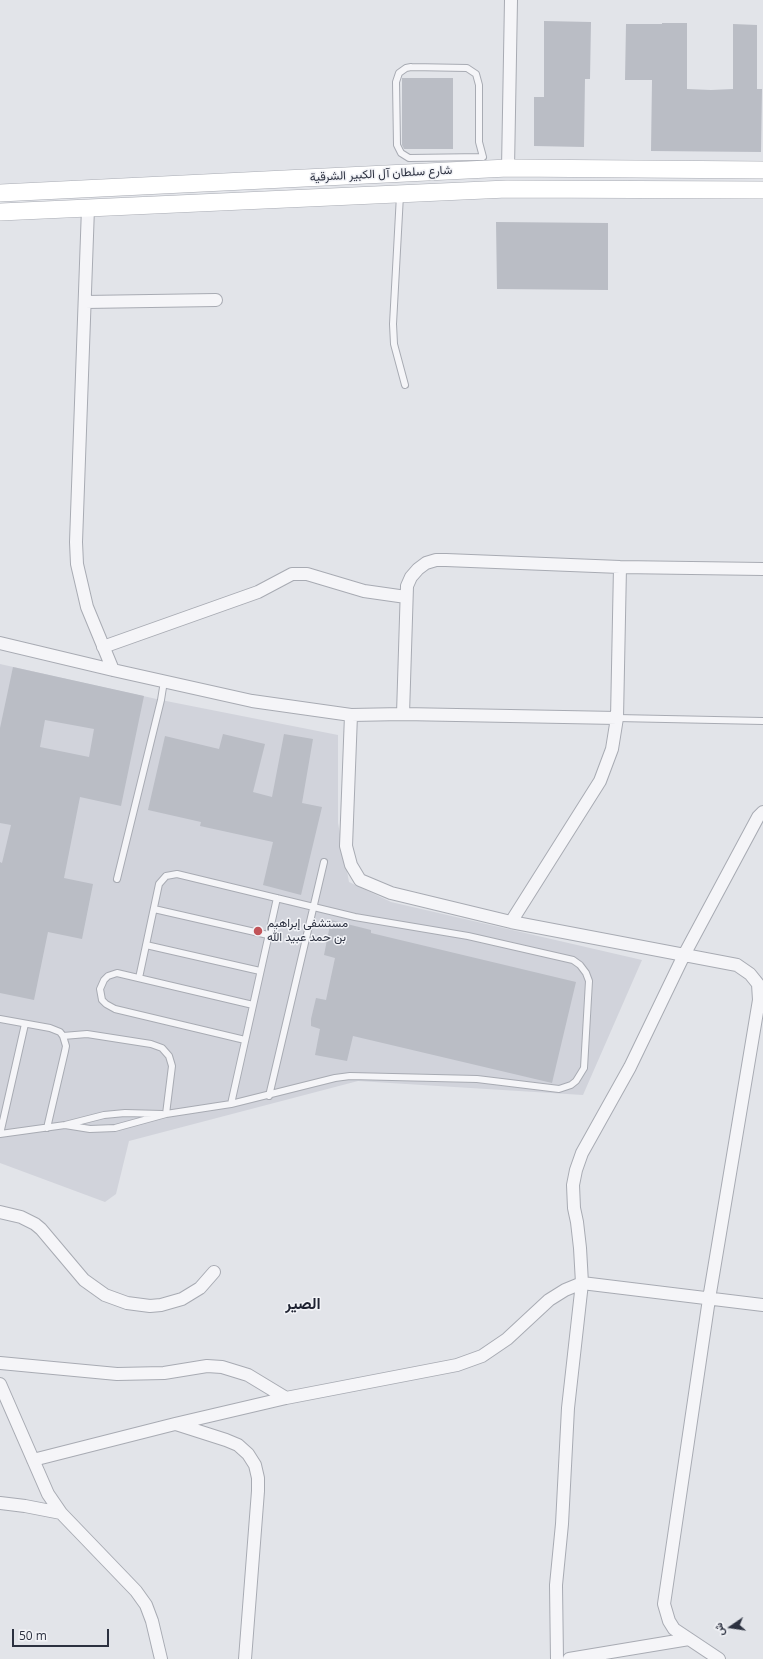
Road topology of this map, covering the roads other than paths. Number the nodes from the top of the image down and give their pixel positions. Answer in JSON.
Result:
{"nodes":[{"id":1,"x":511,"y":0,"type":"edge"},
{"id":2,"x":483,"y":157,"type":"junction"},
{"id":3,"x":502,"y":169,"type":"junction"},
{"id":4,"x":763,"y":170,"type":"edge"},
{"id":5,"x":763,"y":190,"type":"edge"},
{"id":6,"x":0,"y":193,"type":"edge"},
{"id":7,"x":400,"y":194,"type":"junction"},
{"id":8,"x":88,"y":208,"type":"junction"},
{"id":9,"x":0,"y":212,"type":"edge"},
{"id":10,"x":216,"y":300,"type":"dead end"},
{"id":11,"x":85,"y":302,"type":"junction"},
{"id":12,"x":405,"y":385,"type":"dead end"},
{"id":13,"x":620,"y":567,"type":"junction"},
{"id":14,"x":763,"y":569,"type":"edge"},
{"id":15,"x":406,"y":596,"type":"junction"},
{"id":16,"x":0,"y":643,"type":"edge"},
{"id":17,"x":103,"y":647,"type":"junction"},
{"id":18,"x":113,"y":670,"type":"junction"},
{"id":19,"x":164,"y":681,"type":"junction"},
{"id":20,"x":403,"y":714,"type":"junction"},
{"id":21,"x":351,"y":715,"type":"junction"},
{"id":22,"x":616,"y":718,"type":"junction"},
{"id":23,"x":763,"y":721,"type":"edge"},
{"id":24,"x":763,"y":812,"type":"edge"},
{"id":25,"x":324,"y":862,"type":"dead end"},
{"id":26,"x":117,"y":879,"type":"dead end"},
{"id":27,"x":277,"y":898,"type":"junction"},
{"id":28,"x":313,"y":906,"type":"junction"},
{"id":29,"x":154,"y":909,"type":"junction"},
{"id":30,"x":511,"y":922,"type":"junction"},
{"id":31,"x":268,"y":935,"type":"junction"},
{"id":32,"x":146,"y":944,"type":"junction"},
{"id":33,"x":684,"y":955,"type":"junction"},
{"id":34,"x":260,"y":971,"type":"junction"},
{"id":35,"x":139,"y":978,"type":"junction"},
{"id":36,"x":253,"y":1005,"type":"junction"},
{"id":37,"x":0,"y":1018,"type":"edge"},
{"id":38,"x":25,"y":1024,"type":"junction"},
{"id":39,"x":63,"y":1036,"type":"junction"},
{"id":40,"x":245,"y":1040,"type":"junction"},
{"id":41,"x":269,"y":1096,"type":"junction"},
{"id":42,"x":231,"y":1104,"type":"junction"},
{"id":43,"x":166,"y":1114,"type":"junction"},
{"id":44,"x":65,"y":1125,"type":"junction"},
{"id":45,"x":47,"y":1128,"type":"junction"},
{"id":46,"x":0,"y":1134,"type":"edge"},
{"id":47,"x":0,"y":1212,"type":"edge"},
{"id":48,"x":214,"y":1272,"type":"dead end"},
{"id":49,"x":582,"y":1283,"type":"junction"},
{"id":50,"x":709,"y":1298,"type":"junction"},
{"id":51,"x":763,"y":1305,"type":"edge"},
{"id":52,"x":0,"y":1363,"type":"edge"},
{"id":53,"x":0,"y":1384,"type":"edge"},
{"id":54,"x":286,"y":1398,"type":"junction"},
{"id":55,"x":174,"y":1424,"type":"junction"},
{"id":56,"x":33,"y":1460,"type":"junction"},
{"id":57,"x":0,"y":1503,"type":"edge"},
{"id":58,"x":61,"y":1513,"type":"junction"},
{"id":59,"x":689,"y":1638,"type":"junction"},
{"id":60,"x":161,"y":1659,"type":"edge"},
{"id":61,"x":245,"y":1659,"type":"edge"},
{"id":62,"x":557,"y":1659,"type":"edge"},
{"id":63,"x":569,"y":1659,"type":"edge"},
{"id":64,"x":719,"y":1659,"type":"edge"}],
"edges":[{"from":1,"to":3,"type":"street"},
{"from":2,"to":2,"type":"lane"},
{"from":2,"to":3,"type":"lane"},
{"from":3,"to":4,"type":"main road","name":"شارع سلطان آل الكبير الشرقية"},
{"from":3,"to":6,"type":"main road","name":"شارع سلطان آل الكبير الشرقية"},
{"from":5,"to":7,"type":"main road","name":"شارع سلطان آل الكبير الشرقية"},
{"from":7,"to":8,"type":"main road","name":"شارع سلطان آل الكبير الشرقية"},
{"from":7,"to":12,"type":"lane"},
{"from":8,"to":9,"type":"main road","name":"شارع سلطان آل الكبير الشرقية"},
{"from":8,"to":11,"type":"street"},
{"from":10,"to":11,"type":"street"},
{"from":11,"to":17,"type":"street"},
{"from":13,"to":14,"type":"street"},
{"from":13,"to":15,"type":"street"},
{"from":13,"to":22,"type":"street"},
{"from":15,"to":17,"type":"street"},
{"from":15,"to":20,"type":"street"},
{"from":16,"to":18,"type":"street"},
{"from":17,"to":18,"type":"street"},
{"from":18,"to":19,"type":"street"},
{"from":19,"to":21,"type":"street"},
{"from":19,"to":26,"type":"lane"},
{"from":20,"to":21,"type":"street"},
{"from":20,"to":22,"type":"street"},
{"from":21,"to":30,"type":"street"},
{"from":22,"to":23,"type":"lane"},
{"from":22,"to":30,"type":"street"},
{"from":24,"to":33,"type":"street"},
{"from":25,"to":28,"type":"lane"},
{"from":27,"to":28,"type":"lane"},
{"from":27,"to":29,"type":"lane"},
{"from":27,"to":31,"type":"lane"},
{"from":28,"to":41,"type":"lane"},
{"from":28,"to":41,"type":"lane"},
{"from":29,"to":31,"type":"lane"},
{"from":29,"to":32,"type":"lane"},
{"from":30,"to":33,"type":"street"},
{"from":31,"to":34,"type":"lane"},
{"from":32,"to":34,"type":"lane"},
{"from":32,"to":35,"type":"lane"},
{"from":33,"to":49,"type":"street"},
{"from":33,"to":50,"type":"street"},
{"from":34,"to":36,"type":"lane"},
{"from":35,"to":36,"type":"lane"},
{"from":35,"to":40,"type":"lane"},
{"from":36,"to":40,"type":"lane"},
{"from":37,"to":38,"type":"lane"},
{"from":38,"to":39,"type":"lane"},
{"from":38,"to":46,"type":"lane"},
{"from":39,"to":43,"type":"lane"},
{"from":39,"to":45,"type":"lane"},
{"from":40,"to":42,"type":"lane"},
{"from":41,"to":42,"type":"lane"},
{"from":42,"to":43,"type":"lane"},
{"from":43,"to":44,"type":"lane"},
{"from":43,"to":44,"type":"lane"},
{"from":44,"to":45,"type":"lane"},
{"from":45,"to":46,"type":"lane"},
{"from":47,"to":48,"type":"street"},
{"from":49,"to":50,"type":"street"},
{"from":49,"to":54,"type":"street"},
{"from":49,"to":62,"type":"street"},
{"from":50,"to":51,"type":"street"},
{"from":50,"to":59,"type":"street"},
{"from":52,"to":54,"type":"street"},
{"from":53,"to":56,"type":"street"},
{"from":54,"to":55,"type":"street"},
{"from":55,"to":56,"type":"street"},
{"from":55,"to":61,"type":"street"},
{"from":56,"to":58,"type":"street"},
{"from":57,"to":58,"type":"street"},
{"from":58,"to":60,"type":"street"},
{"from":59,"to":63,"type":"street"},
{"from":59,"to":64,"type":"street"}]}
